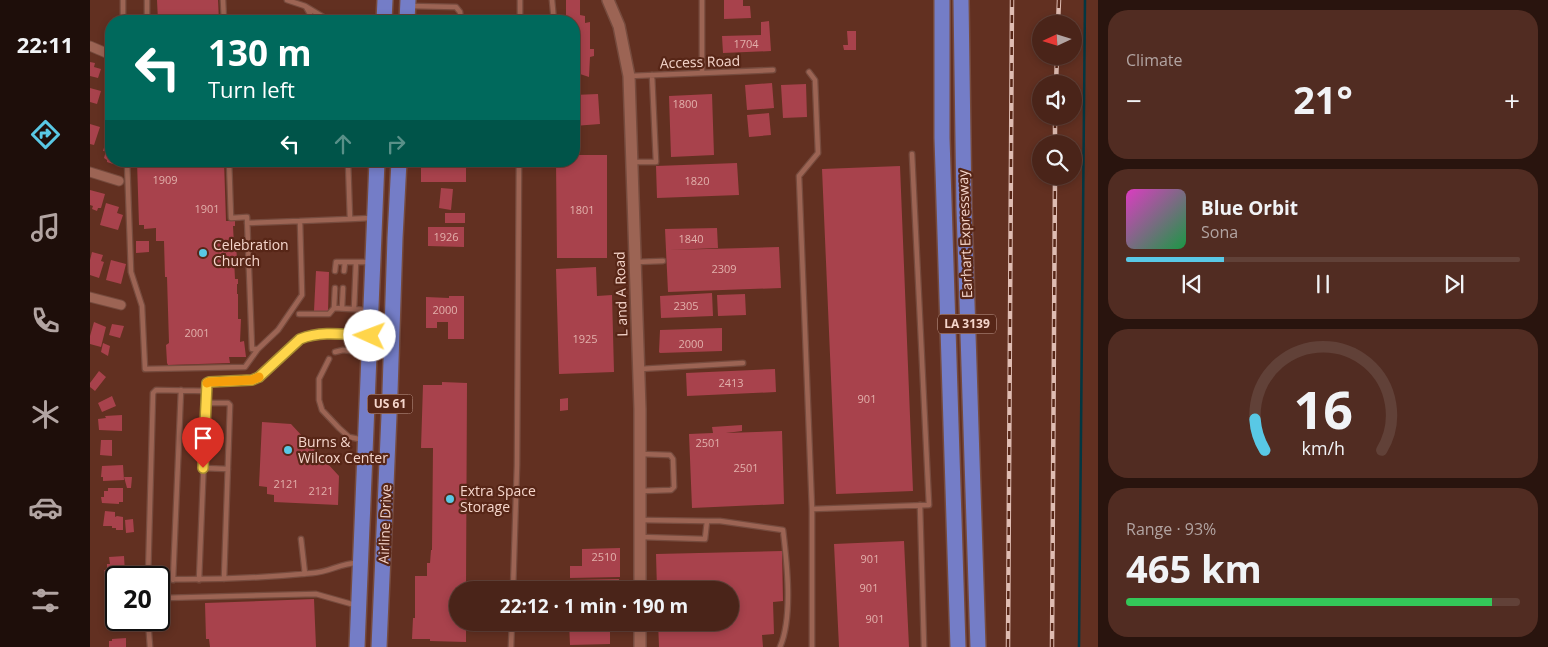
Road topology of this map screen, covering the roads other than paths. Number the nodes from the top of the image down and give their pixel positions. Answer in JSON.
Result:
{"nodes":[{"id":1,"x":123,"y":0,"type":"edge"},
{"id":2,"x":147,"y":0,"type":"edge"},
{"id":3,"x":223,"y":0,"type":"edge"},
{"id":4,"x":290,"y":0,"type":"edge"},
{"id":5,"x":385,"y":0,"type":"edge"},
{"id":6,"x":520,"y":0,"type":"edge"},
{"id":7,"x":552,"y":0,"type":"edge"},
{"id":8,"x":608,"y":0,"type":"edge"},
{"id":9,"x":702,"y":0,"type":"edge"},
{"id":10,"x":942,"y":0,"type":"edge"},
{"id":11,"x":961,"y":0,"type":"edge"},
{"id":12,"x":408,"y":3,"type":"edge"},
{"id":13,"x":305,"y":6,"type":"junction"},
{"id":14,"x":123,"y":15,"type":"edge"},
{"id":15,"x":147,"y":15,"type":"edge"},
{"id":16,"x":224,"y":15,"type":"edge"},
{"id":17,"x":310,"y":15,"type":"edge"},
{"id":18,"x":320,"y":15,"type":"edge"},
{"id":19,"x":384,"y":15,"type":"edge"},
{"id":20,"x":460,"y":15,"type":"edge"},
{"id":21,"x":520,"y":15,"type":"edge"},
{"id":22,"x":553,"y":15,"type":"edge"},
{"id":23,"x":90,"y":46,"type":"edge"},
{"id":24,"x":105,"y":52,"type":"edge"},
{"id":25,"x":773,"y":70,"type":"dead end"},
{"id":26,"x":809,"y":72,"type":"dead end"},
{"id":27,"x":702,"y":73,"type":"junction"},
{"id":28,"x":652,"y":75,"type":"junction"},
{"id":29,"x":629,"y":76,"type":"junction"},
{"id":30,"x":912,"y":154,"type":"dead end"},
{"id":31,"x":632,"y":162,"type":"junction"},
{"id":32,"x":127,"y":167,"type":"edge"},
{"id":33,"x":229,"y":167,"type":"edge"},
{"id":34,"x":348,"y":167,"type":"edge"},
{"id":35,"x":377,"y":167,"type":"edge"},
{"id":36,"x":399,"y":167,"type":"edge"},
{"id":37,"x":519,"y":167,"type":"edge"},
{"id":38,"x":90,"y":172,"type":"edge"},
{"id":39,"x":119,"y":181,"type":"dead end"},
{"id":40,"x":374,"y":218,"type":"junction"},
{"id":41,"x":350,"y":219,"type":"junction"},
{"id":42,"x":300,"y":221,"type":"junction"},
{"id":43,"x":247,"y":223,"type":"junction"},
{"id":44,"x":663,"y":261,"type":"dead end"},
{"id":45,"x":345,"y":262,"type":"junction"},
{"id":46,"x":356,"y":262,"type":"junction"},
{"id":47,"x":372,"y":262,"type":"junction"},
{"id":48,"x":635,"y":262,"type":"junction"},
{"id":49,"x":335,"y":271,"type":"dead end"},
{"id":50,"x":344,"y":272,"type":"dead end"},
{"id":51,"x":335,"y":288,"type":"dead end"},
{"id":52,"x":343,"y":288,"type":"dead end"},
{"id":53,"x":90,"y":296,"type":"edge"},
{"id":54,"x":393,"y":301,"type":"junction"},
{"id":55,"x":121,"y":305,"type":"dead end"},
{"id":56,"x":371,"y":305,"type":"junction"},
{"id":57,"x":334,"y":308,"type":"junction"},
{"id":58,"x":342,"y":308,"type":"junction"},
{"id":59,"x":354,"y":309,"type":"junction"},
{"id":60,"x":299,"y":314,"type":"dead end"},
{"id":61,"x":370,"y":336,"type":"junction"},
{"id":62,"x":258,"y":349,"type":"junction"},
{"id":63,"x":336,"y":352,"type":"dead end"},
{"id":64,"x":369,"y":354,"type":"junction"},
{"id":65,"x":329,"y":359,"type":"dead end"},
{"id":66,"x":743,"y":363,"type":"dead end"},
{"id":67,"x":638,"y":369,"type":"junction"},
{"id":68,"x":181,"y":390,"type":"junction"},
{"id":69,"x":206,"y":391,"type":"junction"},
{"id":70,"x":206,"y":403,"type":"junction"},
{"id":71,"x":365,"y":441,"type":"junction"},
{"id":72,"x":640,"y":454,"type":"junction"},
{"id":73,"x":203,"y":468,"type":"junction"},
{"id":74,"x":228,"y":469,"type":"junction"},
{"id":75,"x":640,"y":491,"type":"junction"},
{"id":76,"x":920,"y":505,"type":"junction"},
{"id":77,"x":812,"y":509,"type":"junction"},
{"id":78,"x":640,"y":520,"type":"junction"},
{"id":79,"x":707,"y":521,"type":"junction"},
{"id":80,"x":640,"y":537,"type":"junction"},
{"id":81,"x":301,"y":539,"type":"dead end"},
{"id":82,"x":361,"y":563,"type":"junction"},
{"id":83,"x":148,"y":566,"type":"edge"},
{"id":84,"x":305,"y":574,"type":"junction"},
{"id":85,"x":224,"y":579,"type":"junction"},
{"id":86,"x":172,"y":580,"type":"joint"},
{"id":87,"x":199,"y":580,"type":"junction"},
{"id":88,"x":513,"y":581,"type":"edge"},
{"id":89,"x":640,"y":581,"type":"edge"},
{"id":90,"x":170,"y":599,"type":"edge"},
{"id":91,"x":359,"y":606,"type":"junction"},
{"id":92,"x":149,"y":631,"type":"edge"},
{"id":93,"x":512,"y":631,"type":"edge"},
{"id":94,"x":640,"y":631,"type":"edge"},
{"id":95,"x":150,"y":647,"type":"edge"},
{"id":96,"x":357,"y":647,"type":"edge"},
{"id":97,"x":378,"y":647,"type":"edge"},
{"id":98,"x":512,"y":647,"type":"edge"},
{"id":99,"x":640,"y":647,"type":"edge"},
{"id":100,"x":780,"y":647,"type":"edge"},
{"id":101,"x":812,"y":647,"type":"edge"},
{"id":102,"x":924,"y":647,"type":"edge"},
{"id":103,"x":958,"y":647,"type":"edge"},
{"id":104,"x":978,"y":647,"type":"edge"}],
"edges":[{"from":1,"to":14,"type":"lane"},
{"from":2,"to":15,"type":"lane"},
{"from":3,"to":16,"type":"lane"},
{"from":4,"to":13,"type":"lane"},
{"from":5,"to":19,"type":"highway"},
{"from":6,"to":21,"type":"lane"},
{"from":7,"to":22,"type":"lane"},
{"from":8,"to":29,"type":"street","name":"L and A Road"},
{"from":9,"to":27,"type":"lane"},
{"from":10,"to":103,"type":"highway","name":"Earhart Expressway","number":"LA 3139"},
{"from":11,"to":104,"type":"highway","name":"Earhart Expressway","number":"LA 3139"},
{"from":12,"to":20,"type":"lane"},
{"from":13,"to":17,"type":"lane"},
{"from":13,"to":18,"type":"lane"},
{"from":23,"to":24,"type":"street"},
{"from":25,"to":27,"type":"lane","name":"Access Road"},
{"from":26,"to":77,"type":"lane"},
{"from":27,"to":28,"type":"lane","name":"Access Road"},
{"from":28,"to":29,"type":"lane","name":"Access Road"},
{"from":28,"to":31,"type":"lane"},
{"from":29,"to":31,"type":"street","name":"L and A Road"},
{"from":30,"to":76,"type":"lane"},
{"from":31,"to":48,"type":"street","name":"L and A Road"},
{"from":32,"to":62,"type":"lane"},
{"from":33,"to":43,"type":"lane"},
{"from":34,"to":41,"type":"lane"},
{"from":35,"to":40,"type":"highway","name":"Airline Drive","number":"US 61"},
{"from":36,"to":54,"type":"highway","name":"Airline Drive","number":"US 61"},
{"from":37,"to":88,"type":"lane"},
{"from":38,"to":39,"type":"street"},
{"from":40,"to":41,"type":"lane"},
{"from":40,"to":47,"type":"highway","name":"Airline Drive","number":"US 61"},
{"from":41,"to":42,"type":"lane"},
{"from":42,"to":43,"type":"lane"},
{"from":42,"to":62,"type":"lane"},
{"from":43,"to":62,"type":"lane"},
{"from":44,"to":48,"type":"lane"},
{"from":45,"to":46,"type":"lane"},
{"from":45,"to":49,"type":"lane"},
{"from":45,"to":50,"type":"lane"},
{"from":46,"to":47,"type":"lane"},
{"from":46,"to":59,"type":"lane"},
{"from":47,"to":56,"type":"highway","name":"Airline Drive","number":"US 61"},
{"from":48,"to":67,"type":"street","name":"L and A Road"},
{"from":51,"to":57,"type":"lane"},
{"from":52,"to":58,"type":"lane"},
{"from":53,"to":55,"type":"street"},
{"from":54,"to":56,"type":"highway"},
{"from":54,"to":97,"type":"highway","name":"Airline Drive","number":"US 61"},
{"from":56,"to":59,"type":"lane"},
{"from":56,"to":61,"type":"highway","name":"Airline Drive","number":"US 61"},
{"from":57,"to":58,"type":"lane"},
{"from":57,"to":60,"type":"lane"},
{"from":58,"to":59,"type":"lane"},
{"from":61,"to":64,"type":"highway","name":"Airline Drive","number":"US 61"},
{"from":61,"to":69,"type":"lane"},
{"from":63,"to":64,"type":"lane"},
{"from":64,"to":71,"type":"highway","name":"Airline Drive","number":"US 61"},
{"from":65,"to":71,"type":"lane"},
{"from":66,"to":67,"type":"lane"},
{"from":67,"to":72,"type":"street","name":"L and A Road"},
{"from":68,"to":69,"type":"lane"},
{"from":68,"to":83,"type":"lane"},
{"from":68,"to":86,"type":"lane"},
{"from":69,"to":70,"type":"lane"},
{"from":70,"to":73,"type":"lane"},
{"from":70,"to":74,"type":"lane"},
{"from":71,"to":82,"type":"highway","name":"Airline Drive","number":"US 61"},
{"from":72,"to":75,"type":"street","name":"L and A Road"},
{"from":72,"to":75,"type":"lane"},
{"from":73,"to":74,"type":"lane"},
{"from":73,"to":87,"type":"lane"},
{"from":74,"to":85,"type":"lane"},
{"from":75,"to":78,"type":"street","name":"L and A Road"},
{"from":76,"to":77,"type":"lane"},
{"from":76,"to":102,"type":"lane"},
{"from":77,"to":101,"type":"lane"},
{"from":78,"to":79,"type":"lane"},
{"from":78,"to":80,"type":"street","name":"L and A Road"},
{"from":79,"to":80,"type":"lane"},
{"from":79,"to":100,"type":"lane"},
{"from":80,"to":89,"type":"street","name":"L and A Road"},
{"from":81,"to":84,"type":"lane"},
{"from":82,"to":84,"type":"lane"},
{"from":82,"to":91,"type":"highway","name":"Airline Drive","number":"US 61"},
{"from":84,"to":85,"type":"lane"},
{"from":85,"to":87,"type":"lane"},
{"from":86,"to":87,"type":"lane"},
{"from":90,"to":91,"type":"lane"},
{"from":91,"to":96,"type":"highway","name":"Airline Drive","number":"US 61"},
{"from":91,"to":97,"type":"highway"},
{"from":92,"to":95,"type":"lane"},
{"from":93,"to":98,"type":"lane"},
{"from":94,"to":99,"type":"street"}]}
